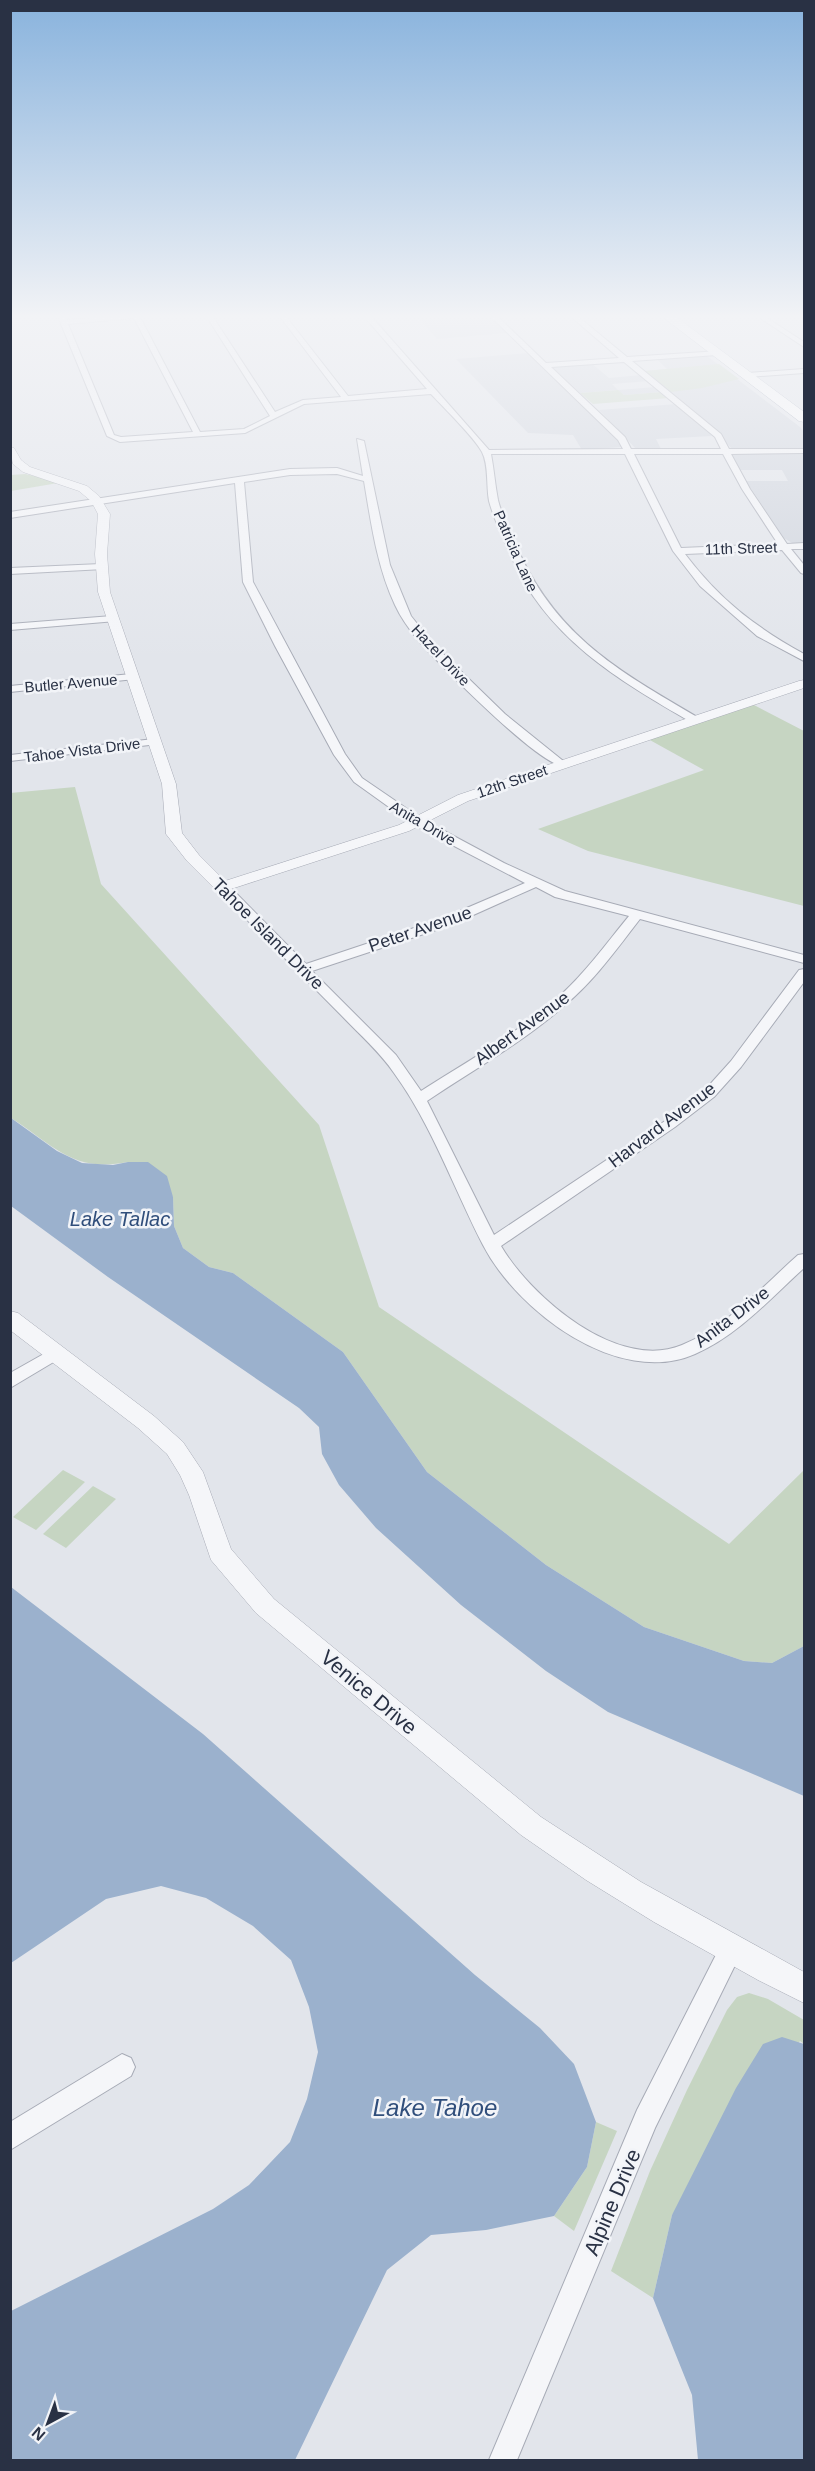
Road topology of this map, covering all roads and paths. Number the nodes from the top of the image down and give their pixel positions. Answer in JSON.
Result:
{"nodes":[{"id":1,"x":108,"y":429,"type":"edge"},
{"id":2,"x":195,"y":429,"type":"edge"},
{"id":3,"x":247,"y":429,"type":"edge"},
{"id":4,"x":467,"y":429,"type":"edge"},
{"id":5,"x":614,"y":429,"type":"edge"},
{"id":6,"x":711,"y":429,"type":"edge"},
{"id":7,"x":198,"y":435,"type":"junction"},
{"id":8,"x":360,"y":441,"type":"dead end"},
{"id":9,"x":10,"y":450,"type":"edge"},
{"id":10,"x":629,"y":451,"type":"junction"},
{"id":11,"x":726,"y":451,"type":"junction"},
{"id":12,"x":804,"y":451,"type":"edge"},
{"id":13,"x":487,"y":452,"type":"junction"},
{"id":14,"x":239,"y":479,"type":"junction"},
{"id":15,"x":368,"y":480,"type":"junction"},
{"id":16,"x":97,"y":502,"type":"junction"},
{"id":17,"x":10,"y":515,"type":"edge"},
{"id":18,"x":784,"y":546,"type":"junction"},
{"id":19,"x":804,"y":546,"type":"edge"},
{"id":20,"x":678,"y":550,"type":"junction"},
{"id":21,"x":101,"y":567,"type":"junction"},
{"id":22,"x":10,"y":571,"type":"edge"},
{"id":23,"x":804,"y":571,"type":"edge"},
{"id":24,"x":112,"y":619,"type":"junction"},
{"id":25,"x":10,"y":627,"type":"edge"},
{"id":26,"x":804,"y":658,"type":"edge"},
{"id":27,"x":132,"y":677,"type":"junction"},
{"id":28,"x":804,"y":684,"type":"edge"},
{"id":29,"x":10,"y":689,"type":"edge"},
{"id":30,"x":695,"y":720,"type":"junction"},
{"id":31,"x":154,"y":742,"type":"junction"},
{"id":32,"x":10,"y":758,"type":"edge"},
{"id":33,"x":561,"y":764,"type":"junction"},
{"id":34,"x":418,"y":822,"type":"junction"},
{"id":35,"x":535,"y":883,"type":"junction"},
{"id":36,"x":222,"y":887,"type":"junction"},
{"id":37,"x":636,"y":916,"type":"junction"},
{"id":38,"x":804,"y":959,"type":"edge"},
{"id":39,"x":304,"y":969,"type":"junction"},
{"id":40,"x":804,"y":973,"type":"edge"},
{"id":41,"x":419,"y":1099,"type":"junction"},
{"id":42,"x":491,"y":1245,"type":"junction"},
{"id":43,"x":804,"y":1260,"type":"edge"},
{"id":44,"x":10,"y":1318,"type":"edge"},
{"id":45,"x":56,"y":1353,"type":"junction"},
{"id":46,"x":652,"y":1356,"type":"joint"},
{"id":47,"x":10,"y":1382,"type":"edge"},
{"id":48,"x":731,"y":1949,"type":"junction"},
{"id":49,"x":804,"y":1988,"type":"edge"},
{"id":50,"x":122,"y":2067,"type":"dead end"},
{"id":51,"x":10,"y":2137,"type":"edge"},
{"id":52,"x":503,"y":2460,"type":"edge"}],
"edges":[{"from":1,"to":7,"type":"street"},
{"from":2,"to":7,"type":"street"},
{"from":3,"to":7,"type":"street"},
{"from":4,"to":13,"type":"street"},
{"from":5,"to":10,"type":"street"},
{"from":6,"to":11,"type":"street"},
{"from":8,"to":15,"type":"street","name":"Hazel Drive"},
{"from":9,"to":16,"type":"street"},
{"from":10,"to":11,"type":"street"},
{"from":10,"to":13,"type":"street"},
{"from":10,"to":20,"type":"street"},
{"from":11,"to":12,"type":"street"},
{"from":11,"to":18,"type":"street"},
{"from":13,"to":30,"type":"street","name":"Patricia Lane"},
{"from":14,"to":15,"type":"street"},
{"from":14,"to":16,"type":"street"},
{"from":14,"to":34,"type":"street","name":"Anita Drive"},
{"from":15,"to":33,"type":"street","name":"Hazel Drive"},
{"from":16,"to":17,"type":"street"},
{"from":16,"to":21,"type":"street","name":"Tahoe Island Drive"},
{"from":18,"to":19,"type":"street","name":"11th Street"},
{"from":18,"to":20,"type":"street","name":"11th Street"},
{"from":18,"to":23,"type":"street"},
{"from":20,"to":26,"type":"street"},
{"from":21,"to":22,"type":"street"},
{"from":21,"to":24,"type":"street","name":"Tahoe Island Drive"},
{"from":24,"to":25,"type":"street"},
{"from":24,"to":27,"type":"street","name":"Tahoe Island Drive"},
{"from":27,"to":29,"type":"street","name":"Butler Avenue"},
{"from":27,"to":31,"type":"street","name":"Tahoe Island Drive"},
{"from":28,"to":30,"type":"street","name":"12th Street"},
{"from":30,"to":33,"type":"street","name":"12th Street"},
{"from":31,"to":32,"type":"street","name":"Tahoe Vista Drive"},
{"from":31,"to":36,"type":"street","name":"Tahoe Island Drive"},
{"from":33,"to":34,"type":"street","name":"12th Street"},
{"from":34,"to":35,"type":"street","name":"Anita Drive"},
{"from":34,"to":36,"type":"street","name":"12th Street"},
{"from":35,"to":37,"type":"street","name":"Anita Drive"},
{"from":35,"to":39,"type":"street","name":"Peter Avenue"},
{"from":36,"to":39,"type":"street","name":"Tahoe Island Drive"},
{"from":37,"to":38,"type":"street","name":"Anita Drive"},
{"from":37,"to":41,"type":"street","name":"Albert Avenue"},
{"from":39,"to":41,"type":"street","name":"Tahoe Island Drive"},
{"from":40,"to":42,"type":"street","name":"Harvard Avenue"},
{"from":41,"to":42,"type":"street","name":"Tahoe Island Drive"},
{"from":42,"to":46,"type":"street","name":"Tahoe Island Drive"},
{"from":43,"to":46,"type":"street","name":"Anita Drive"},
{"from":44,"to":45,"type":"street","name":"Venice Drive"},
{"from":45,"to":47,"type":"street"},
{"from":45,"to":48,"type":"street","name":"Venice Drive"},
{"from":48,"to":49,"type":"street","name":"Venice Drive"},
{"from":48,"to":52,"type":"street","name":"Alpine Drive"},
{"from":50,"to":51,"type":"street"}]}
